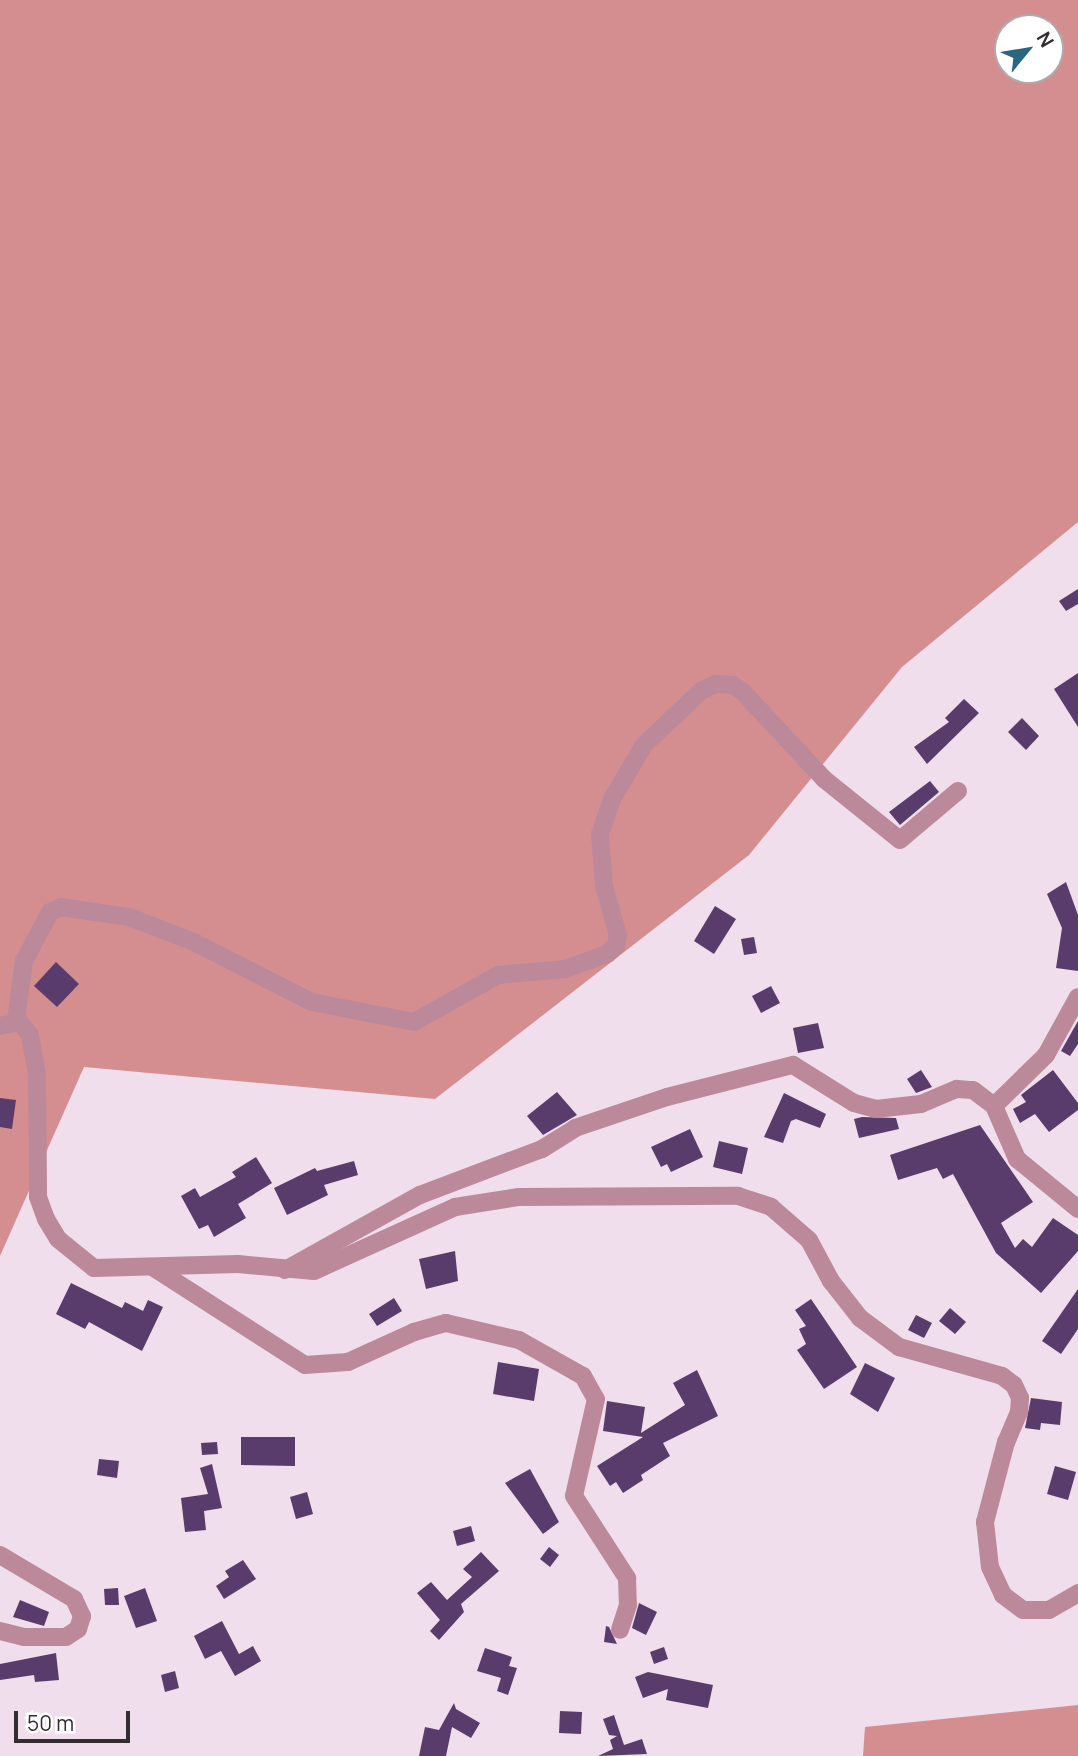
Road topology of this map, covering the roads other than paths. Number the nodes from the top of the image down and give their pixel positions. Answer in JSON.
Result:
{"nodes":[{"id":1,"x":958,"y":790,"type":"dead end"},
{"id":2,"x":1078,"y":997,"type":"edge"},
{"id":3,"x":8,"y":1023,"type":"edge"},
{"id":4,"x":994,"y":1106,"type":"junction"},
{"id":5,"x":1078,"y":1209,"type":"edge"},
{"id":6,"x":154,"y":1268,"type":"junction"},
{"id":7,"x":285,"y":1270,"type":"junction"},
{"id":8,"x":0,"y":1555,"type":"edge"},
{"id":9,"x":1078,"y":1592,"type":"edge"},
{"id":10,"x":620,"y":1630,"type":"dead end"},
{"id":11,"x":0,"y":1631,"type":"edge"}],
"edges":[{"from":1,"to":3,"type":"street"},
{"from":2,"to":4,"type":"street"},
{"from":3,"to":6,"type":"street"},
{"from":4,"to":5,"type":"street"},
{"from":4,"to":7,"type":"street"},
{"from":6,"to":7,"type":"street"},
{"from":6,"to":10,"type":"street"},
{"from":7,"to":9,"type":"street"},
{"from":8,"to":11,"type":"street"}]}
